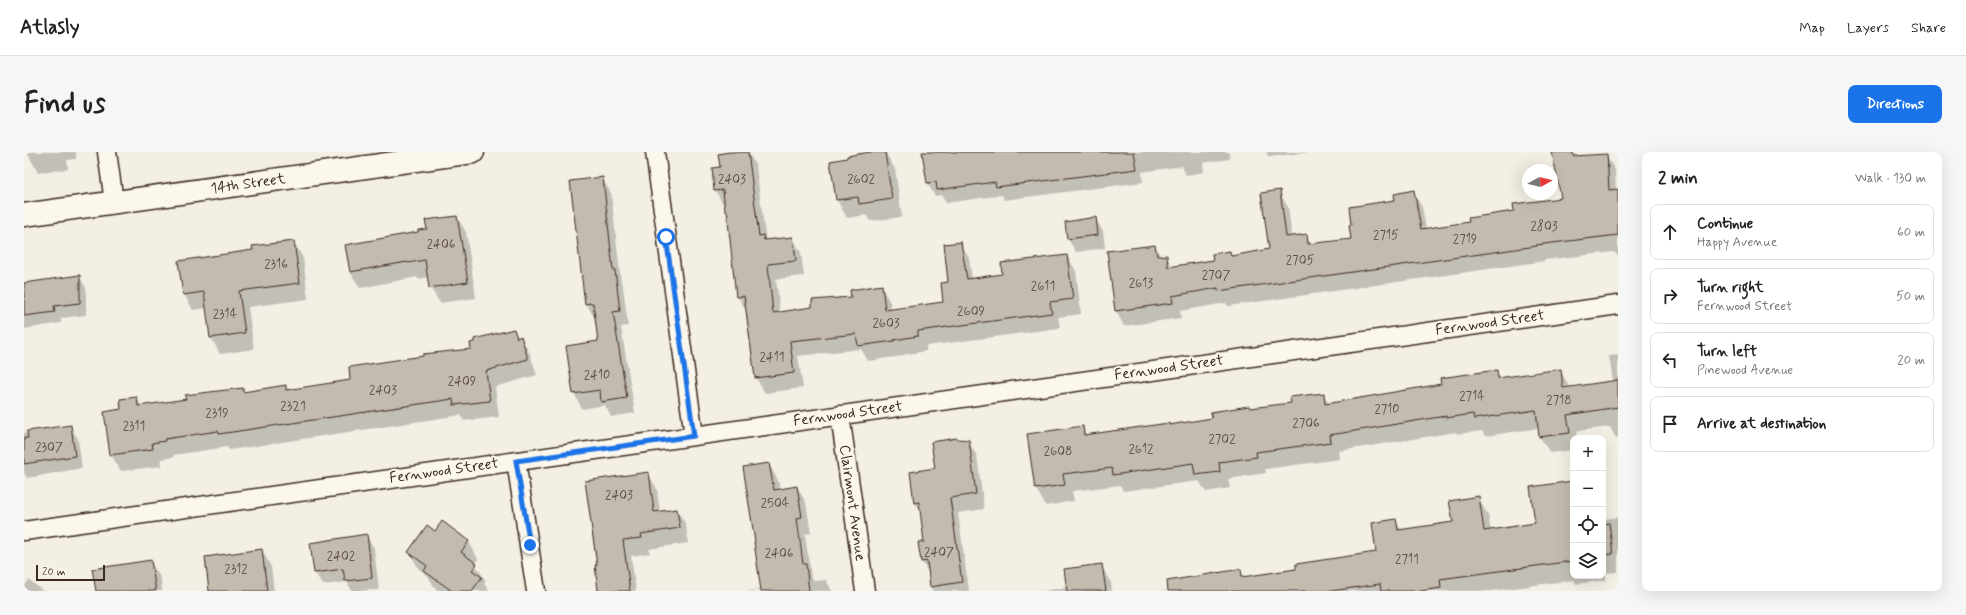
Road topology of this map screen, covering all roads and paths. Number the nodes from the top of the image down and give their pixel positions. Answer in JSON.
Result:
{"nodes":[{"id":1,"x":107,"y":152,"type":"edge"},
{"id":2,"x":472,"y":152,"type":"edge"},
{"id":3,"x":655,"y":152,"type":"edge"},
{"id":4,"x":114,"y":202,"type":"junction"},
{"id":5,"x":24,"y":215,"type":"edge"},
{"id":6,"x":1618,"y":305,"type":"edge"},
{"id":7,"x":840,"y":415,"type":"junction"},
{"id":8,"x":694,"y":436,"type":"junction"},
{"id":9,"x":516,"y":461,"type":"junction"},
{"id":10,"x":24,"y":531,"type":"edge"},
{"id":11,"x":536,"y":591,"type":"edge"},
{"id":12,"x":865,"y":591,"type":"edge"}],
"edges":[{"from":1,"to":4,"type":"street"},
{"from":2,"to":4,"type":"street","name":"14th Street"},
{"from":3,"to":8,"type":"street"},
{"from":4,"to":5,"type":"street","name":"14th Street"},
{"from":6,"to":7,"type":"street","name":"Fernwood Street"},
{"from":7,"to":8,"type":"street","name":"Fernwood Street"},
{"from":7,"to":12,"type":"street","name":"Clairmont Avenue"},
{"from":8,"to":9,"type":"street","name":"Fernwood Street"},
{"from":9,"to":10,"type":"street","name":"Fernwood Street"},
{"from":9,"to":11,"type":"street"}]}
